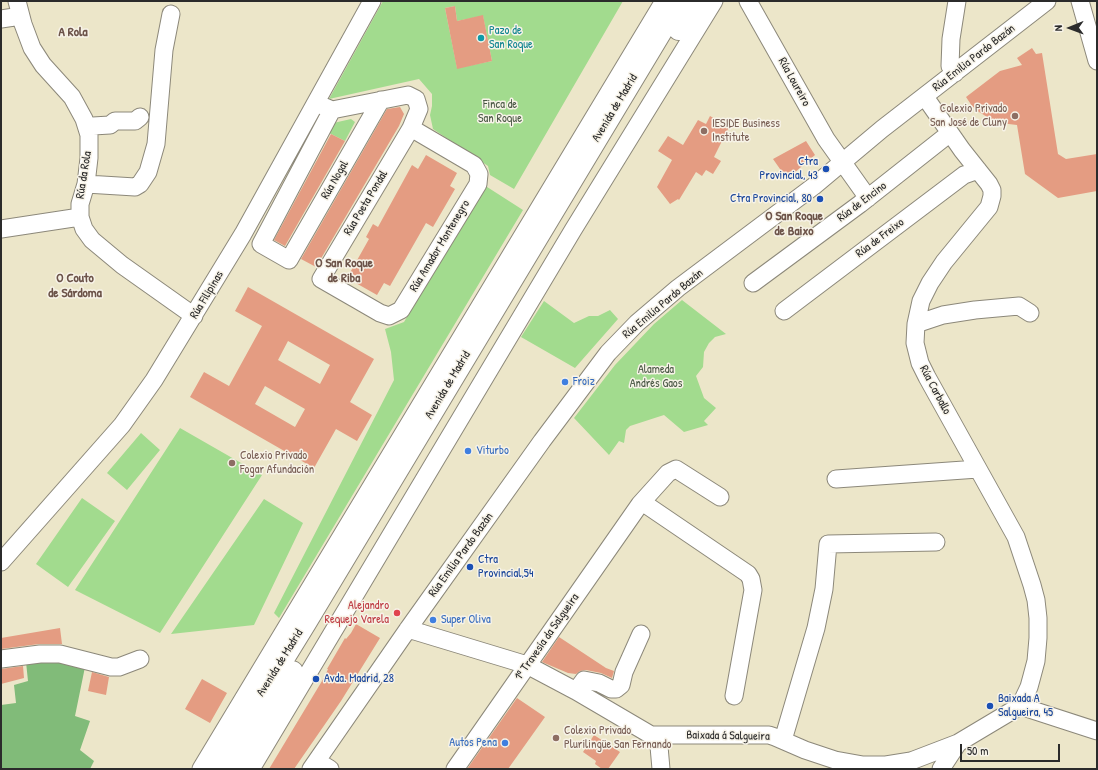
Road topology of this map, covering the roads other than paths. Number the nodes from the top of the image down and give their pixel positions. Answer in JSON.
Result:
{"nodes":[{"id":1,"x":372,"y":1,"type":"edge"},
{"id":2,"x":664,"y":1,"type":"edge"},
{"id":3,"x":679,"y":1,"type":"edge"},
{"id":4,"x":696,"y":1,"type":"edge"},
{"id":5,"x":714,"y":1,"type":"edge"},
{"id":6,"x":748,"y":1,"type":"edge"},
{"id":7,"x":957,"y":1,"type":"edge"},
{"id":8,"x":1047,"y":1,"type":"edge"},
{"id":9,"x":1080,"y":1,"type":"edge"},
{"id":10,"x":19,"y":9,"type":"edge"},
{"id":11,"x":171,"y":14,"type":"dead end"},
{"id":12,"x":1,"y":19,"type":"edge"},
{"id":13,"x":1097,"y":61,"type":"edge"},
{"id":14,"x":955,"y":73,"type":"junction"},
{"id":15,"x":925,"y":97,"type":"junction"},
{"id":16,"x":381,"y":100,"type":"junction"},
{"id":17,"x":316,"y":103,"type":"junction"},
{"id":18,"x":332,"y":110,"type":"junction"},
{"id":19,"x":140,"y":117,"type":"dead end"},
{"id":20,"x":87,"y":128,"type":"junction"},
{"id":21,"x":411,"y":128,"type":"junction"},
{"id":22,"x":950,"y":134,"type":"junction"},
{"id":23,"x":842,"y":162,"type":"junction"},
{"id":24,"x":978,"y":170,"type":"junction"},
{"id":25,"x":86,"y":184,"type":"junction"},
{"id":26,"x":868,"y":198,"type":"junction"},
{"id":27,"x":80,"y":217,"type":"junction"},
{"id":28,"x":1,"y":229,"type":"edge"},
{"id":29,"x":321,"y":279,"type":"joint"},
{"id":30,"x":753,"y":283,"type":"dead end"},
{"id":31,"x":784,"y":311,"type":"dead end"},
{"id":32,"x":1030,"y":313,"type":"dead end"},
{"id":33,"x":194,"y":316,"type":"junction"},
{"id":34,"x":916,"y":324,"type":"junction"},
{"id":35,"x":978,"y":469,"type":"junction"},
{"id":36,"x":836,"y":479,"type":"dead end"},
{"id":37,"x":720,"y":497,"type":"dead end"},
{"id":38,"x":641,"y":503,"type":"junction"},
{"id":39,"x":936,"y":542,"type":"dead end"},
{"id":40,"x":1,"y":562,"type":"edge"},
{"id":41,"x":408,"y":630,"type":"junction"},
{"id":42,"x":641,"y":634,"type":"dead end"},
{"id":43,"x":1,"y":659,"type":"edge"},
{"id":44,"x":140,"y":659,"type":"dead end"},
{"id":45,"x":527,"y":665,"type":"junction"},
{"id":46,"x":576,"y":691,"type":"junction"},
{"id":47,"x":734,"y":696,"type":"dead end"},
{"id":48,"x":1020,"y":706,"type":"junction"},
{"id":49,"x":1097,"y":731,"type":"edge"},
{"id":50,"x":658,"y":735,"type":"junction"},
{"id":51,"x":783,"y":740,"type":"junction"},
{"id":52,"x":958,"y":743,"type":"junction"},
{"id":53,"x":320,"y":766,"type":"edge"},
{"id":54,"x":201,"y":769,"type":"edge"},
{"id":55,"x":215,"y":769,"type":"edge"},
{"id":56,"x":234,"y":769,"type":"edge"},
{"id":57,"x":251,"y":769,"type":"edge"},
{"id":58,"x":455,"y":769,"type":"edge"},
{"id":59,"x":661,"y":769,"type":"edge"},
{"id":60,"x":941,"y":769,"type":"edge"}],
"edges":[{"from":1,"to":17,"type":"street","name":"Rúa Filipinas"},
{"from":2,"to":54,"type":"street"},
{"from":3,"to":55,"type":"highway","name":"Avenida de Madrid"},
{"from":4,"to":56,"type":"highway","name":"Avenida de Madrid"},
{"from":5,"to":57,"type":"street"},
{"from":6,"to":23,"type":"street","name":"Rúa Loureiro"},
{"from":7,"to":14,"type":"street"},
{"from":8,"to":14,"type":"street","name":"Rúa Emilia Pardo Bazán"},
{"from":9,"to":13,"type":"street"},
{"from":10,"to":12,"type":"street"},
{"from":10,"to":20,"type":"street","name":"Rúa da Rola"},
{"from":11,"to":25,"type":"street"},
{"from":14,"to":15,"type":"street","name":"Rúa Emilia Pardo Bazán"},
{"from":15,"to":22,"type":"street","name":"Rúa Carballo"},
{"from":15,"to":23,"type":"street","name":"Rúa Emilia Pardo Bazán"},
{"from":16,"to":18,"type":"street","name":"Rúa Poeta Pondal"},
{"from":16,"to":18,"type":"street","name":"Rúa Nogal"},
{"from":16,"to":21,"type":"street","name":"Rúa Poeta Pondal"},
{"from":17,"to":18,"type":"street"},
{"from":17,"to":33,"type":"street","name":"Rúa Filipinas"},
{"from":19,"to":20,"type":"street"},
{"from":20,"to":25,"type":"street","name":"Rúa da Rola"},
{"from":21,"to":29,"type":"street","name":"Rúa Poeta Pondal"},
{"from":21,"to":29,"type":"street","name":"Rúa Amador Montenegro"},
{"from":22,"to":24,"type":"street","name":"Rúa Carballo"},
{"from":22,"to":26,"type":"street","name":"Rúa de Encino"},
{"from":23,"to":26,"type":"street","name":"Rúa Loureiro"},
{"from":23,"to":41,"type":"street","name":"Rúa Emilia Pardo Bazán"},
{"from":24,"to":31,"type":"street","name":"Rúa de Freixo"},
{"from":24,"to":34,"type":"street","name":"Rúa Carballo"},
{"from":25,"to":27,"type":"street","name":"Rúa da Rola"},
{"from":26,"to":30,"type":"street","name":"Rúa de Encino"},
{"from":27,"to":28,"type":"street"},
{"from":27,"to":33,"type":"street"},
{"from":32,"to":34,"type":"street"},
{"from":33,"to":40,"type":"street","name":"Rúa Filipinas"},
{"from":34,"to":35,"type":"street","name":"Rúa Carballo"},
{"from":35,"to":36,"type":"street"},
{"from":35,"to":48,"type":"street","name":"Rúa Carballo"},
{"from":37,"to":38,"type":"street","name":"1ª Travesía da Salgueira"},
{"from":38,"to":45,"type":"street","name":"1ª Travesía da Salgueira"},
{"from":38,"to":47,"type":"street"},
{"from":39,"to":51,"type":"street"},
{"from":41,"to":45,"type":"street","name":"Baixada á Salgueira"},
{"from":41,"to":53,"type":"street","name":"Rúa Emilia Pardo Bazán"},
{"from":42,"to":46,"type":"street"},
{"from":43,"to":44,"type":"street"},
{"from":45,"to":46,"type":"street","name":"Baixada á Salgueira"},
{"from":45,"to":58,"type":"street","name":"1ª Travesía da Salgueira"},
{"from":46,"to":50,"type":"street","name":"Baixada á Salgueira"},
{"from":48,"to":49,"type":"street"},
{"from":48,"to":52,"type":"street","name":"Baixada á Salgueira"},
{"from":50,"to":51,"type":"street","name":"Baixada á Salgueira"},
{"from":50,"to":59,"type":"street"},
{"from":51,"to":52,"type":"street","name":"Baixada á Salgueira"},
{"from":52,"to":60,"type":"street"}]}
